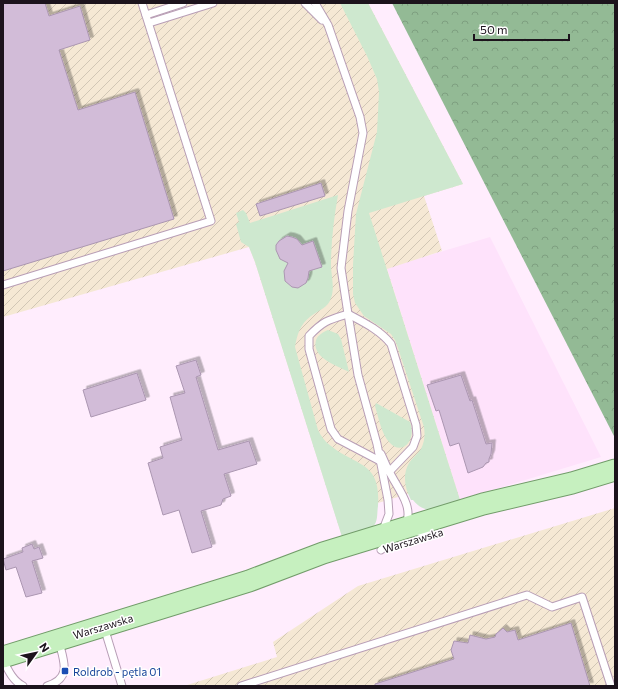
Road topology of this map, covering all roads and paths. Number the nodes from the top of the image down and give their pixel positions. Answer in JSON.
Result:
{"nodes":[{"id":1,"x":142,"y":3,"type":"edge"},
{"id":2,"x":183,"y":3,"type":"edge"},
{"id":3,"x":213,"y":3,"type":"edge"},
{"id":4,"x":305,"y":3,"type":"edge"},
{"id":5,"x":315,"y":3,"type":"edge"},
{"id":6,"x":146,"y":15,"type":"junction"},
{"id":7,"x":149,"y":24,"type":"junction"},
{"id":8,"x":328,"y":25,"type":"junction"},
{"id":9,"x":3,"y":284,"type":"edge"},
{"id":10,"x":348,"y":314,"type":"junction"},
{"id":11,"x":377,"y":444,"type":"junction"},
{"id":12,"x":380,"y":461,"type":"junction"},
{"id":13,"x":615,"y":470,"type":"edge"},
{"id":14,"x":389,"y":472,"type":"junction"},
{"id":15,"x":414,"y":519,"type":"junction"},
{"id":16,"x":103,"y":626,"type":"junction"},
{"id":17,"x":58,"y":640,"type":"junction"},
{"id":18,"x":3,"y":656,"type":"edge"},
{"id":19,"x":3,"y":660,"type":"edge"},
{"id":20,"x":20,"y":685,"type":"edge"},
{"id":21,"x":48,"y":686,"type":"edge"},
{"id":22,"x":122,"y":686,"type":"edge"},
{"id":23,"x":241,"y":686,"type":"edge"},
{"id":24,"x":611,"y":686,"type":"edge"}],
"edges":[{"from":1,"to":6,"type":"lane"},
{"from":2,"to":6,"type":"lane"},
{"from":3,"to":7,"type":"lane"},
{"from":4,"to":8,"type":"lane"},
{"from":5,"to":8,"type":"lane"},
{"from":6,"to":7,"type":"lane"},
{"from":7,"to":9,"type":"lane"},
{"from":8,"to":10,"type":"lane"},
{"from":10,"to":11,"type":"lane"},
{"from":10,"to":12,"type":"lane"},
{"from":10,"to":14,"type":"lane"},
{"from":11,"to":12,"type":"lane"},
{"from":11,"to":14,"type":"lane"},
{"from":12,"to":15,"type":"lane"},
{"from":13,"to":15,"type":"main road","name":"Warszawska"},
{"from":14,"to":15,"type":"lane"},
{"from":15,"to":16,"type":"main road","name":"Warszawska"},
{"from":16,"to":17,"type":"main road","name":"Warszawska"},
{"from":16,"to":22,"type":"lane"},
{"from":17,"to":18,"type":"main road","name":"Warszawska"},
{"from":17,"to":21,"type":"lane"},
{"from":19,"to":20,"type":"lane"},
{"from":23,"to":24,"type":"lane"}]}
